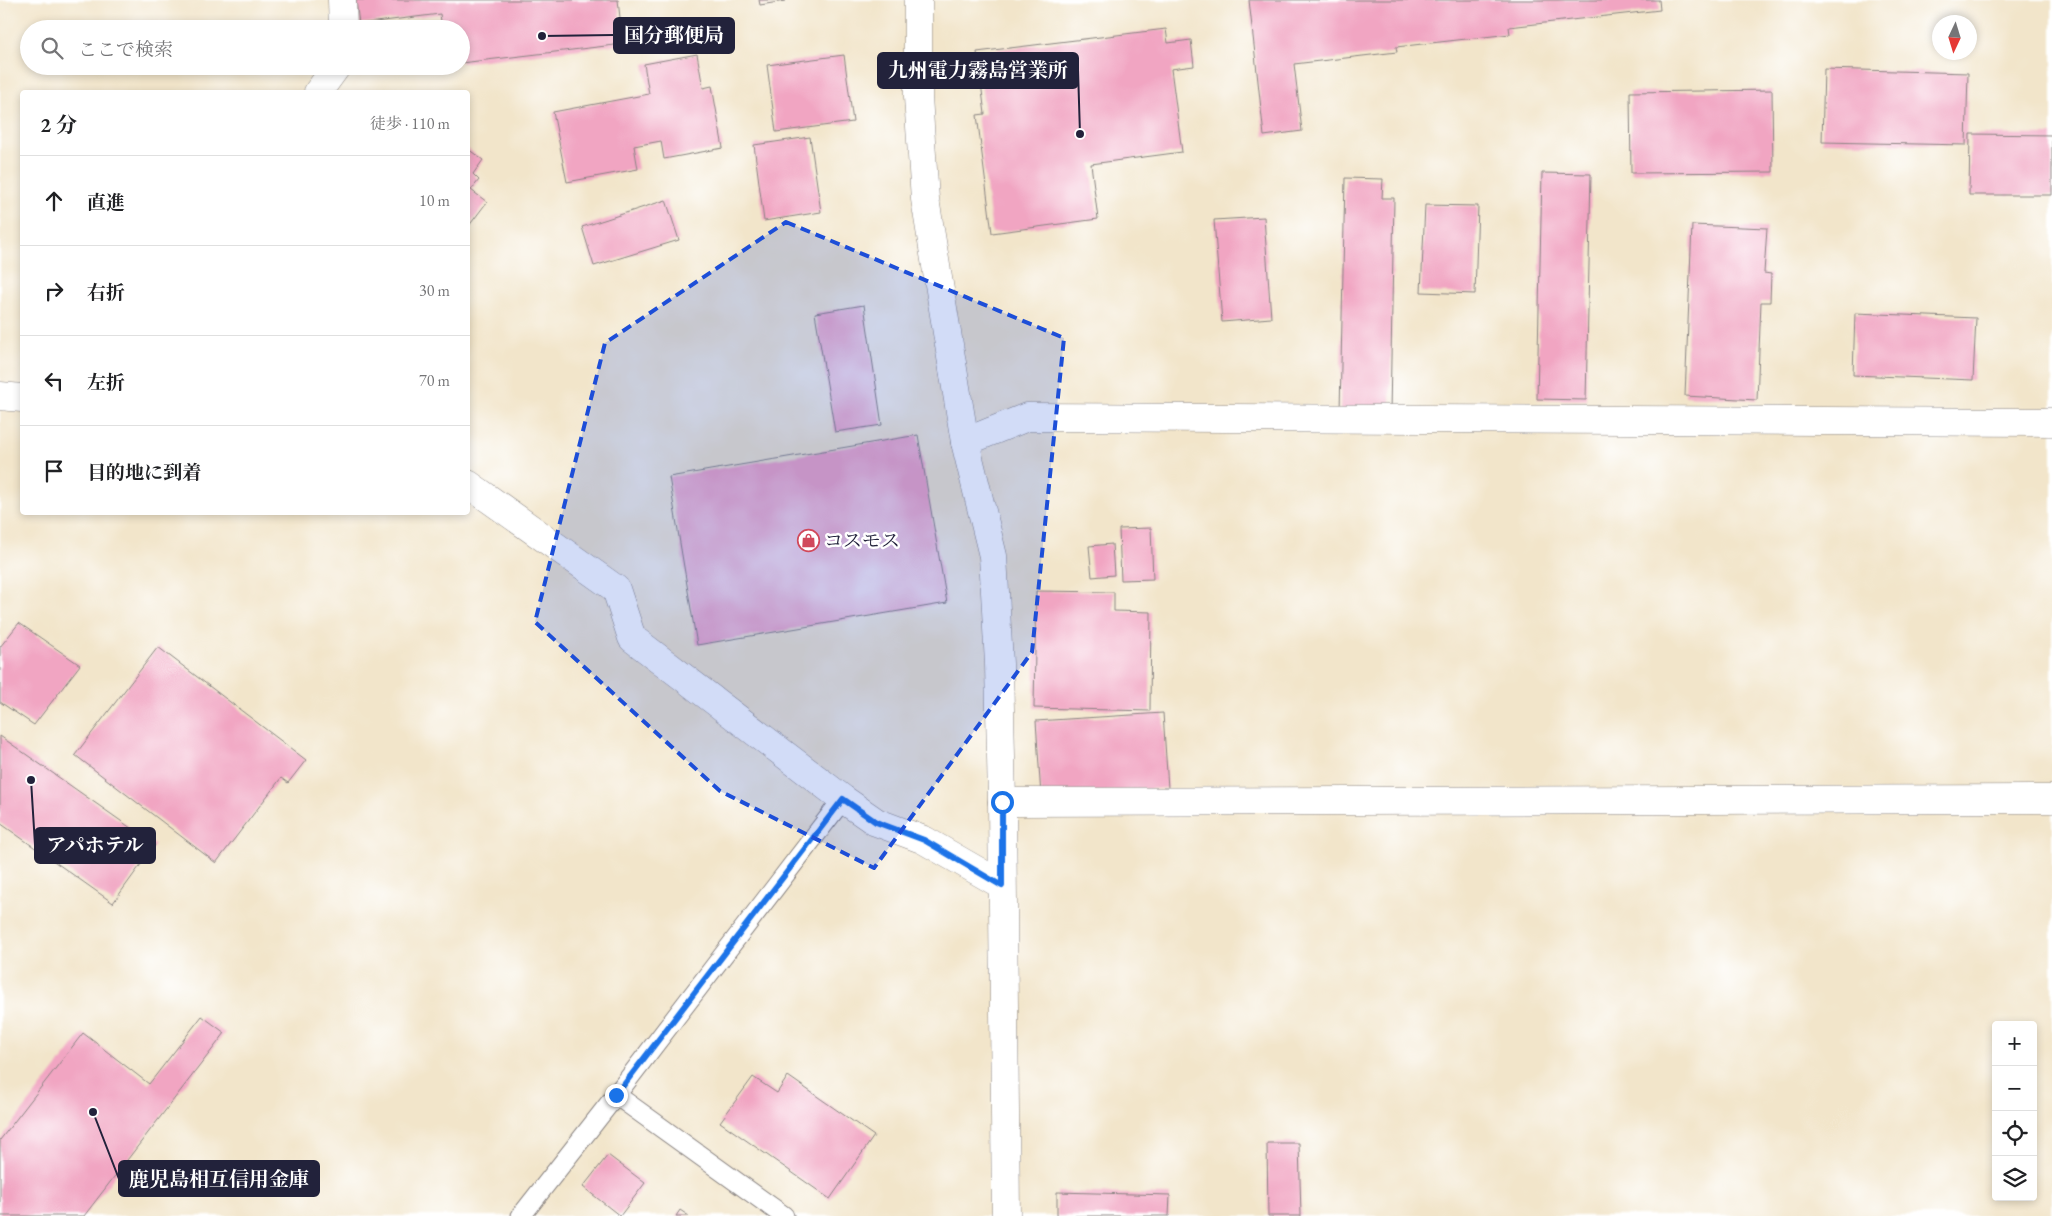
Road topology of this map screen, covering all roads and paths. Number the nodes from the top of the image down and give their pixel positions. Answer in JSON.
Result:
{"nodes":[{"id":1,"x":342,"y":0,"type":"edge"},
{"id":2,"x":918,"y":0,"type":"edge"},
{"id":3,"x":343,"y":20,"type":"edge"},
{"id":4,"x":330,"y":75,"type":"edge"},
{"id":5,"x":319,"y":90,"type":"edge"},
{"id":6,"x":0,"y":396,"type":"edge"},
{"id":7,"x":20,"y":398,"type":"edge"},
{"id":8,"x":2052,"y":422,"type":"edge"},
{"id":9,"x":965,"y":442,"type":"junction"},
{"id":10,"x":470,"y":485,"type":"edge"},
{"id":11,"x":843,"y":799,"type":"junction"},
{"id":12,"x":2052,"y":799,"type":"edge"},
{"id":13,"x":1002,"y":802,"type":"junction"},
{"id":14,"x":1002,"y":886,"type":"junction"},
{"id":15,"x":616,"y":1095,"type":"junction"},
{"id":16,"x":521,"y":1216,"type":"edge"},
{"id":17,"x":784,"y":1216,"type":"edge"},
{"id":18,"x":1006,"y":1216,"type":"edge"}],
"edges":[{"from":1,"to":3,"type":"street"},
{"from":2,"to":9,"type":"street"},
{"from":4,"to":5,"type":"street"},
{"from":6,"to":7,"type":"street"},
{"from":8,"to":9,"type":"street"},
{"from":9,"to":13,"type":"street"},
{"from":10,"to":11,"type":"street"},
{"from":11,"to":14,"type":"street"},
{"from":11,"to":15,"type":"lane"},
{"from":12,"to":13,"type":"street"},
{"from":13,"to":14,"type":"street"},
{"from":14,"to":18,"type":"street"},
{"from":15,"to":16,"type":"lane"},
{"from":15,"to":17,"type":"lane"}]}
